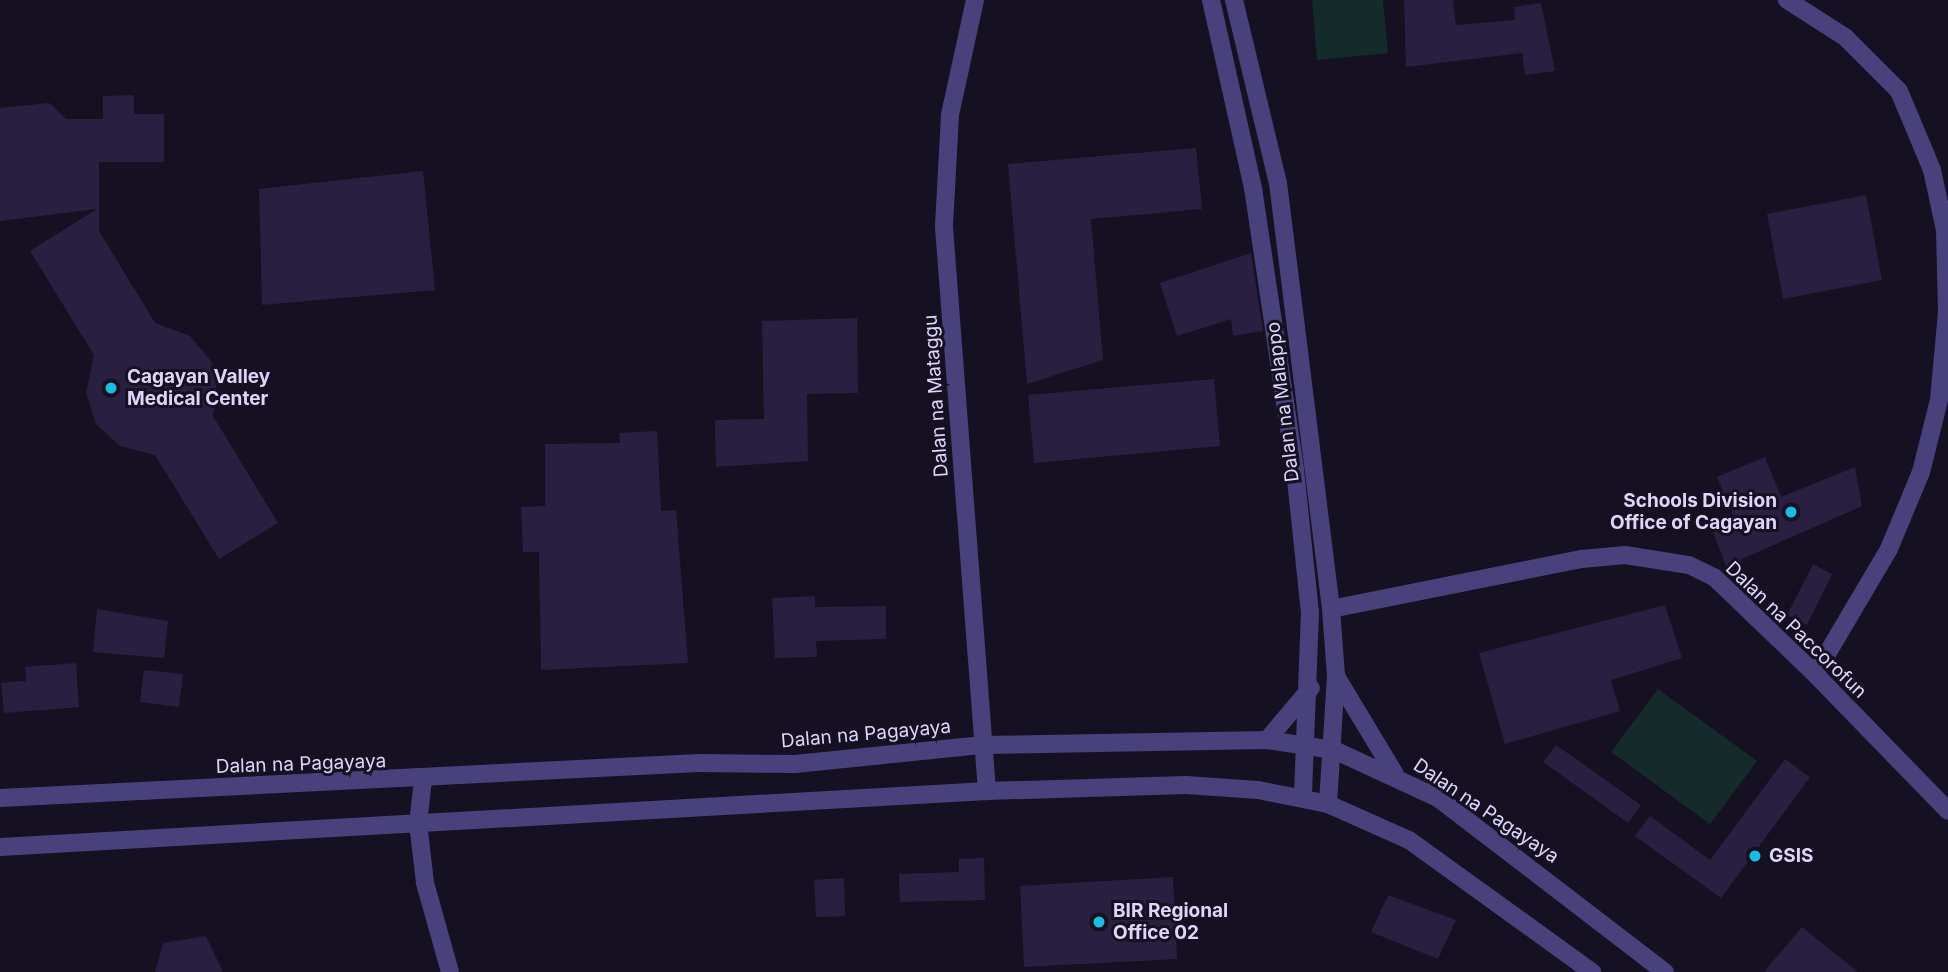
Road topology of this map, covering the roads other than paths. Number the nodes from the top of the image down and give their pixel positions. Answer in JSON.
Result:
{"nodes":[{"id":1,"x":975,"y":0,"type":"edge"},
{"id":2,"x":1211,"y":0,"type":"edge"},
{"id":3,"x":1234,"y":0,"type":"edge"},
{"id":4,"x":1787,"y":0,"type":"edge"},
{"id":5,"x":1331,"y":609,"type":"junction"},
{"id":6,"x":1815,"y":674,"type":"junction"},
{"id":7,"x":1336,"y":676,"type":"junction"},
{"id":8,"x":1311,"y":688,"type":"junction"},
{"id":9,"x":1267,"y":740,"type":"junction"},
{"id":10,"x":984,"y":745,"type":"junction"},
{"id":11,"x":1309,"y":745,"type":"junction"},
{"id":12,"x":1334,"y":750,"type":"junction"},
{"id":13,"x":1395,"y":774,"type":"junction"},
{"id":14,"x":423,"y":780,"type":"junction"},
{"id":15,"x":987,"y":791,"type":"junction"},
{"id":16,"x":1303,"y":797,"type":"junction"},
{"id":17,"x":0,"y":798,"type":"edge"},
{"id":18,"x":1328,"y":804,"type":"junction"},
{"id":19,"x":1948,"y":811,"type":"edge"},
{"id":20,"x":418,"y":823,"type":"junction"},
{"id":21,"x":0,"y":847,"type":"edge"},
{"id":22,"x":450,"y":972,"type":"edge"},
{"id":23,"x":1592,"y":972,"type":"edge"},
{"id":24,"x":1665,"y":972,"type":"edge"}],
"edges":[{"from":1,"to":10,"type":"street","name":"Dalan na Mataggu"},
{"from":2,"to":8,"type":"street","name":"Dalan na Malappo"},
{"from":3,"to":5,"type":"street","name":"Dalan na Malappo"},
{"from":4,"to":6,"type":"street"},
{"from":5,"to":6,"type":"street","name":"Dalan na Paccorofun"},
{"from":5,"to":7,"type":"street","name":"Dalan na Malappo"},
{"from":6,"to":19,"type":"street","name":"Dalan na Paccorofun"},
{"from":7,"to":12,"type":"street","name":"Dalan na Malappo"},
{"from":7,"to":13,"type":"street"},
{"from":8,"to":9,"type":"street"},
{"from":8,"to":11,"type":"street","name":"Dalan na Malappo"},
{"from":9,"to":10,"type":"street","name":"Dalan na Pagayaya"},
{"from":9,"to":11,"type":"street","name":"Dalan na Pagayaya"},
{"from":10,"to":14,"type":"street","name":"Dalan na Pagayaya"},
{"from":10,"to":15,"type":"street","name":"Dalan na Mataggu"},
{"from":11,"to":12,"type":"street","name":"Dalan na Pagayaya"},
{"from":11,"to":16,"type":"street","name":"Dalan na Malappo"},
{"from":12,"to":13,"type":"street","name":"Dalan na Pagayaya"},
{"from":12,"to":18,"type":"street","name":"Dalan na Malappo"},
{"from":13,"to":24,"type":"street","name":"Dalan na Pagayaya"},
{"from":14,"to":17,"type":"street","name":"Dalan na Pagayaya"},
{"from":14,"to":20,"type":"street"},
{"from":15,"to":16,"type":"street"},
{"from":15,"to":20,"type":"street"},
{"from":16,"to":18,"type":"street"},
{"from":18,"to":23,"type":"street"},
{"from":20,"to":21,"type":"street"},
{"from":20,"to":22,"type":"street"}]}
